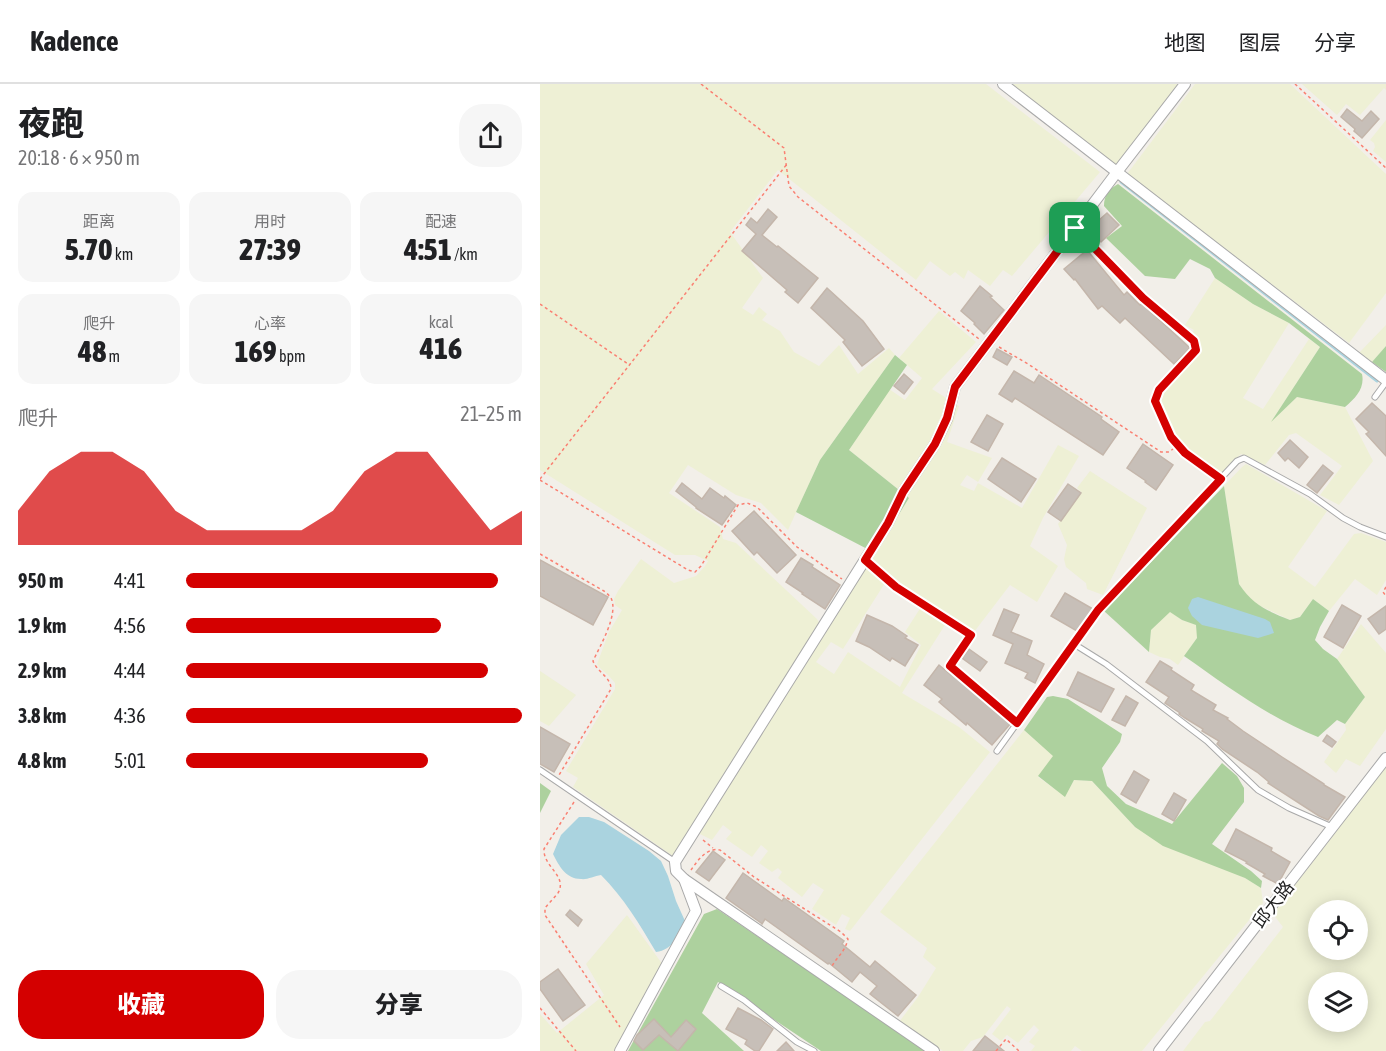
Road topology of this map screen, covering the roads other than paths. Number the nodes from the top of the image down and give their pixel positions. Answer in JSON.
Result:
{"nodes":[{"id":1,"x":1003,"y":84,"type":"edge"},
{"id":2,"x":1185,"y":84,"type":"edge"},
{"id":3,"x":1117,"y":172,"type":"junction"},
{"id":4,"x":1075,"y":228,"type":"junction"},
{"id":5,"x":1386,"y":381,"type":"edge"},
{"id":6,"x":1375,"y":397,"type":"dead end"},
{"id":7,"x":1221,"y":479,"type":"junction"},
{"id":8,"x":1386,"y":537,"type":"edge"},
{"id":9,"x":1074,"y":644,"type":"junction"},
{"id":10,"x":997,"y":751,"type":"dead end"},
{"id":11,"x":1386,"y":758,"type":"edge"},
{"id":12,"x":540,"y":770,"type":"edge"},
{"id":13,"x":1332,"y":827,"type":"junction"},
{"id":14,"x":675,"y":862,"type":"junction"},
{"id":15,"x":684,"y":879,"type":"junction"},
{"id":16,"x":721,"y":986,"type":"dead end"},
{"id":17,"x":620,"y":1051,"type":"edge"},
{"id":18,"x":814,"y":1051,"type":"edge"},
{"id":19,"x":934,"y":1051,"type":"edge"},
{"id":20,"x":1159,"y":1051,"type":"edge"}],
"edges":[{"from":1,"to":3,"type":"street"},
{"from":2,"to":3,"type":"street"},
{"from":3,"to":4,"type":"street"},
{"from":3,"to":5,"type":"street"},
{"from":4,"to":7,"type":"lane"},
{"from":4,"to":14,"type":"street"},
{"from":5,"to":6,"type":"lane"},
{"from":7,"to":8,"type":"lane"},
{"from":7,"to":9,"type":"lane"},
{"from":9,"to":10,"type":"lane"},
{"from":9,"to":13,"type":"lane"},
{"from":11,"to":13,"type":"street","name":"邱大路"},
{"from":12,"to":14,"type":"lane"},
{"from":13,"to":20,"type":"street","name":"邱大路"},
{"from":14,"to":15,"type":"street"},
{"from":15,"to":17,"type":"street"},
{"from":15,"to":19,"type":"street"},
{"from":16,"to":18,"type":"lane"}]}
